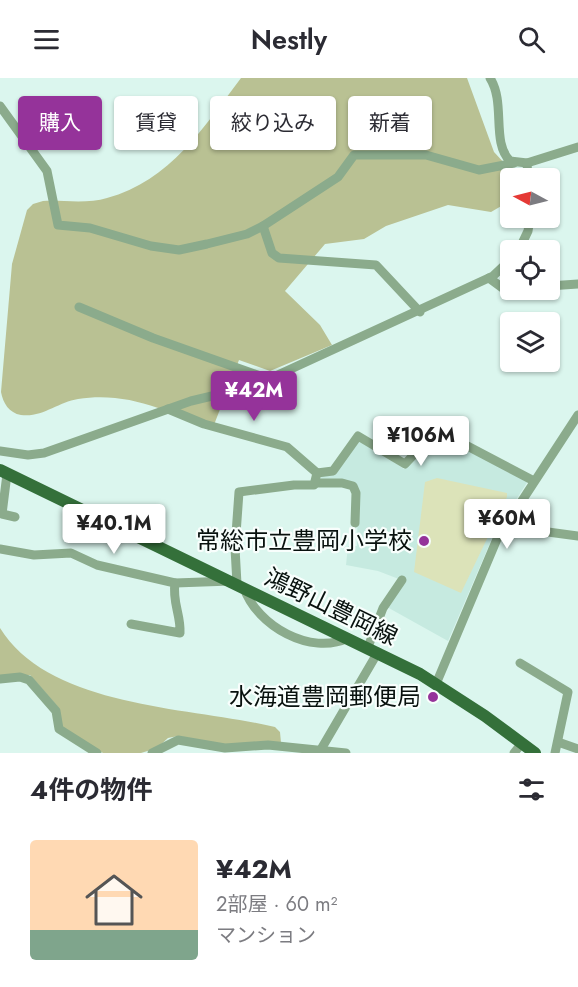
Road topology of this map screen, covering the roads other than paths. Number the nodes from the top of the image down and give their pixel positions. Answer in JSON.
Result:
{"nodes":[{"id":1,"x":490,"y":78,"type":"edge"},
{"id":2,"x":0,"y":106,"type":"edge"},
{"id":3,"x":578,"y":147,"type":"edge"},
{"id":4,"x":514,"y":163,"type":"junction"},
{"id":5,"x":527,"y":163,"type":"junction"},
{"id":6,"x":527,"y":168,"type":"edge"},
{"id":7,"x":263,"y":226,"type":"junction"},
{"id":8,"x":500,"y":269,"type":"edge"},
{"id":9,"x":489,"y":278,"type":"junction"},
{"id":10,"x":578,"y":284,"type":"edge"},
{"id":11,"x":560,"y":285,"type":"edge"},
{"id":12,"x":500,"y":286,"type":"edge"},
{"id":13,"x":79,"y":307,"type":"dead end"},
{"id":14,"x":420,"y":312,"type":"junction"},
{"id":15,"x":269,"y":379,"type":"junction"},
{"id":16,"x":168,"y":409,"type":"junction"},
{"id":17,"x":578,"y":416,"type":"edge"},
{"id":18,"x":0,"y":451,"type":"edge"},
{"id":19,"x":4,"y":472,"type":"edge"},
{"id":20,"x":317,"y":473,"type":"junction"},
{"id":21,"x":534,"y":481,"type":"junction"},
{"id":22,"x":315,"y":483,"type":"junction"},
{"id":23,"x":513,"y":513,"type":"junction"},
{"id":24,"x":15,"y":517,"type":"dead end"},
{"id":25,"x":355,"y":523,"type":"dead end"},
{"id":26,"x":577,"y":533,"type":"edge"},
{"id":27,"x":0,"y":549,"type":"edge"},
{"id":28,"x":402,"y":580,"type":"dead end"},
{"id":29,"x":175,"y":583,"type":"junction"},
{"id":30,"x":238,"y":584,"type":"junction"},
{"id":31,"x":131,"y":624,"type":"dead end"},
{"id":32,"x":348,"y":638,"type":"junction"},
{"id":33,"x":373,"y":650,"type":"junction"},
{"id":34,"x":520,"y":663,"type":"dead end"},
{"id":35,"x":0,"y":679,"type":"edge"},
{"id":36,"x":436,"y":684,"type":"junction"},
{"id":37,"x":558,"y":742,"type":"junction"},
{"id":38,"x":518,"y":748,"type":"edge"},
{"id":39,"x":578,"y":749,"type":"edge"},
{"id":40,"x":320,"y":751,"type":"junction"},
{"id":41,"x":98,"y":753,"type":"edge"},
{"id":42,"x":152,"y":753,"type":"edge"},
{"id":43,"x":346,"y":753,"type":"edge"},
{"id":44,"x":535,"y":753,"type":"edge"},
{"id":45,"x":555,"y":753,"type":"edge"}],
"edges":[{"from":1,"to":4,"type":"street"},
{"from":2,"to":7,"type":"street"},
{"from":3,"to":5,"type":"street"},
{"from":4,"to":5,"type":"street"},
{"from":4,"to":7,"type":"street"},
{"from":5,"to":6,"type":"street"},
{"from":7,"to":14,"type":"street"},
{"from":8,"to":9,"type":"street"},
{"from":9,"to":12,"type":"street"},
{"from":9,"to":14,"type":"street"},
{"from":10,"to":11,"type":"street"},
{"from":13,"to":15,"type":"street"},
{"from":14,"to":15,"type":"street"},
{"from":15,"to":16,"type":"street"},
{"from":16,"to":18,"type":"street"},
{"from":16,"to":20,"type":"street"},
{"from":17,"to":21,"type":"street"},
{"from":19,"to":24,"type":"street"},
{"from":19,"to":30,"type":"main road","name":"鴻野山豊岡線"},
{"from":20,"to":21,"type":"street"},
{"from":20,"to":22,"type":"street"},
{"from":21,"to":23,"type":"street"},
{"from":22,"to":25,"type":"street"},
{"from":22,"to":30,"type":"street"},
{"from":23,"to":26,"type":"street"},
{"from":23,"to":36,"type":"street"},
{"from":27,"to":29,"type":"street"},
{"from":28,"to":33,"type":"street"},
{"from":29,"to":30,"type":"street"},
{"from":29,"to":31,"type":"street"},
{"from":30,"to":32,"type":"main road","name":"鴻野山豊岡線"},
{"from":30,"to":32,"type":"street"},
{"from":32,"to":33,"type":"main road","name":"鴻野山豊岡線"},
{"from":33,"to":36,"type":"main road","name":"鴻野山豊岡線"},
{"from":33,"to":40,"type":"street"},
{"from":34,"to":37,"type":"street"},
{"from":35,"to":41,"type":"street"},
{"from":36,"to":38,"type":"main road","name":"鴻野山豊岡線"},
{"from":37,"to":39,"type":"street"},
{"from":37,"to":45,"type":"street"},
{"from":38,"to":44,"type":"main road","name":"鴻野山豊岡線"},
{"from":40,"to":42,"type":"street"},
{"from":40,"to":43,"type":"street"}]}
